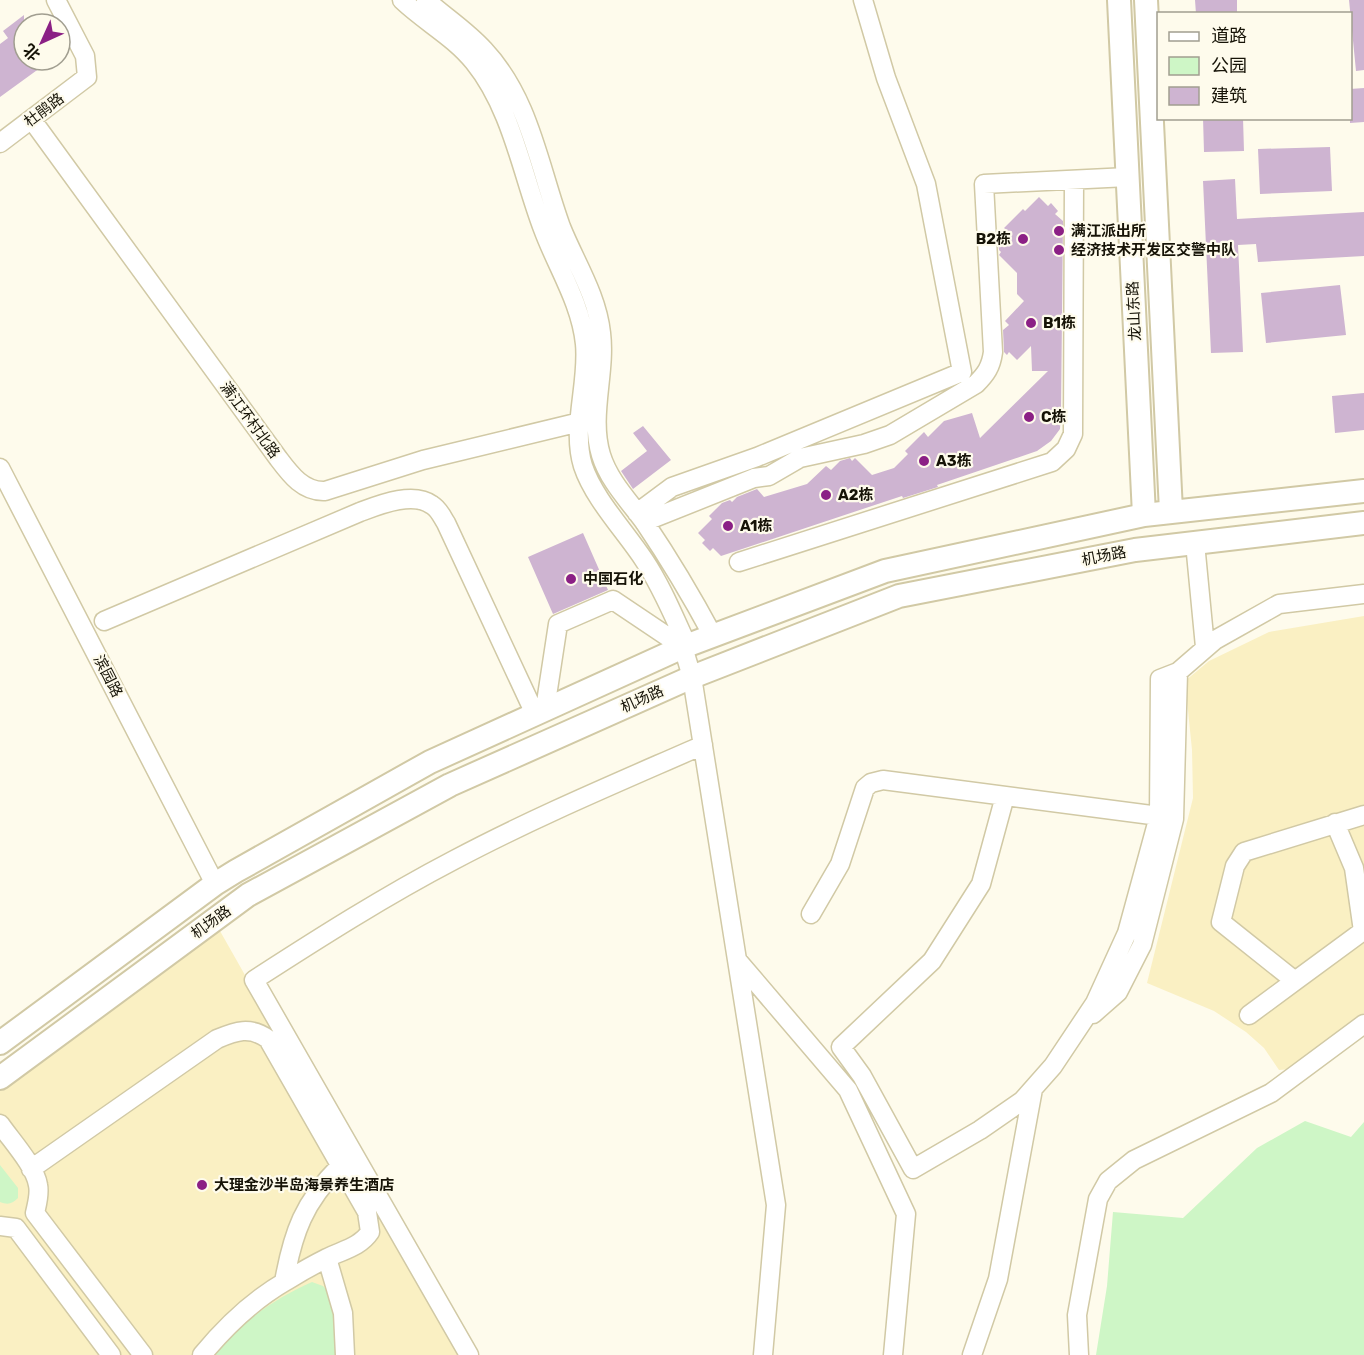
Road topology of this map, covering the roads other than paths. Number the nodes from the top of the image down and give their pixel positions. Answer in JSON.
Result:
{"nodes":[{"id":1,"x":56,"y":0,"type":"edge"},
{"id":2,"x":402,"y":0,"type":"edge"},
{"id":3,"x":426,"y":0,"type":"edge"},
{"id":4,"x":863,"y":0,"type":"edge"},
{"id":5,"x":1119,"y":0,"type":"edge"},
{"id":6,"x":1146,"y":0,"type":"edge"},
{"id":7,"x":32,"y":120,"type":"junction"},
{"id":8,"x":0,"y":143,"type":"edge"},
{"id":9,"x":1128,"y":177,"type":"junction"},
{"id":10,"x":1074,"y":180,"type":"junction"},
{"id":11,"x":580,"y":422,"type":"junction"},
{"id":12,"x":1169,"y":455,"type":"junction"},
{"id":13,"x":1142,"y":457,"type":"junction"},
{"id":14,"x":0,"y":468,"type":"edge"},
{"id":15,"x":1364,"y":491,"type":"edge"},
{"id":16,"x":1172,"y":511,"type":"junction"},
{"id":17,"x":1144,"y":515,"type":"junction"},
{"id":18,"x":640,"y":518,"type":"junction"},
{"id":19,"x":1364,"y":523,"type":"edge"},
{"id":20,"x":1195,"y":543,"type":"junction"},
{"id":21,"x":739,"y":562,"type":"dead end"},
{"id":22,"x":1364,"y":594,"type":"edge"},
{"id":23,"x":104,"y":621,"type":"dead end"},
{"id":24,"x":713,"y":636,"type":"junction"},
{"id":25,"x":685,"y":646,"type":"junction"},
{"id":26,"x":1205,"y":647,"type":"junction"},
{"id":27,"x":1178,"y":672,"type":"junction"},
{"id":28,"x":692,"y":677,"type":"junction"},
{"id":29,"x":540,"y":712,"type":"junction"},
{"id":30,"x":703,"y":745,"type":"junction"},
{"id":31,"x":1005,"y":796,"type":"junction"},
{"id":32,"x":1364,"y":815,"type":"edge"},
{"id":33,"x":1159,"y":816,"type":"junction"},
{"id":34,"x":1335,"y":824,"type":"junction"},
{"id":35,"x":215,"y":884,"type":"junction"},
{"id":36,"x":811,"y":914,"type":"dead end"},
{"id":37,"x":738,"y":961,"type":"junction"},
{"id":38,"x":1295,"y":981,"type":"junction"},
{"id":39,"x":1249,"y":1016,"type":"dead end"},
{"id":40,"x":1364,"y":1024,"type":"edge"},
{"id":41,"x":1081,"y":1025,"type":"junction"},
{"id":42,"x":0,"y":1043,"type":"edge"},
{"id":43,"x":0,"y":1078,"type":"edge"},
{"id":44,"x":1033,"y":1089,"type":"junction"},
{"id":45,"x":0,"y":1124,"type":"edge"},
{"id":46,"x":340,"y":1166,"type":"junction"},
{"id":47,"x":31,"y":1169,"type":"junction"},
{"id":48,"x":0,"y":1226,"type":"edge"},
{"id":49,"x":327,"y":1258,"type":"junction"},
{"id":50,"x":284,"y":1282,"type":"junction"},
{"id":51,"x":111,"y":1355,"type":"edge"},
{"id":52,"x":143,"y":1355,"type":"edge"},
{"id":53,"x":202,"y":1355,"type":"edge"},
{"id":54,"x":345,"y":1355,"type":"edge"},
{"id":55,"x":470,"y":1355,"type":"edge"},
{"id":56,"x":763,"y":1355,"type":"edge"},
{"id":57,"x":893,"y":1355,"type":"edge"},
{"id":58,"x":972,"y":1355,"type":"edge"},
{"id":59,"x":1079,"y":1355,"type":"edge"}],
"edges":[{"from":1,"to":7,"type":"street","name":"杜鹃路"},
{"from":2,"to":11,"type":"street"},
{"from":3,"to":18,"type":"street"},
{"from":4,"to":18,"type":"street"},
{"from":5,"to":9,"type":"main road","name":"龙山东路"},
{"from":6,"to":12,"type":"main road","name":"龙山东路"},
{"from":7,"to":8,"type":"street","name":"杜鹃路"},
{"from":7,"to":11,"type":"street","name":"满江环村北路"},
{"from":9,"to":10,"type":"street"},
{"from":9,"to":13,"type":"main road","name":"龙山东路"},
{"from":10,"to":18,"type":"street"},
{"from":10,"to":21,"type":"street"},
{"from":11,"to":25,"type":"street"},
{"from":12,"to":13,"type":"main road"},
{"from":12,"to":16,"type":"main road","name":"龙山东路"},
{"from":13,"to":17,"type":"main road","name":"龙山东路"},
{"from":14,"to":35,"type":"street","name":"滨园路"},
{"from":15,"to":16,"type":"main road","name":"机场路"},
{"from":16,"to":17,"type":"main road","name":"机场路"},
{"from":17,"to":24,"type":"main road","name":"机场路"},
{"from":18,"to":24,"type":"street"},
{"from":19,"to":20,"type":"main road","name":"机场路"},
{"from":20,"to":26,"type":"street"},
{"from":20,"to":28,"type":"main road","name":"机场路"},
{"from":22,"to":26,"type":"street"},
{"from":23,"to":29,"type":"street"},
{"from":24,"to":25,"type":"main road","name":"机场路"},
{"from":25,"to":28,"type":"street"},
{"from":25,"to":29,"type":"main road","name":"机场路"},
{"from":25,"to":29,"type":"street"},
{"from":26,"to":27,"type":"street"},
{"from":27,"to":33,"type":"street"},
{"from":27,"to":41,"type":"street"},
{"from":28,"to":30,"type":"street"},
{"from":28,"to":43,"type":"main road","name":"机场路"},
{"from":29,"to":35,"type":"main road","name":"机场路"},
{"from":30,"to":37,"type":"street"},
{"from":30,"to":55,"type":"street"},
{"from":31,"to":33,"type":"street"},
{"from":31,"to":36,"type":"street"},
{"from":31,"to":44,"type":"street"},
{"from":32,"to":34,"type":"street"},
{"from":33,"to":41,"type":"street"},
{"from":34,"to":38,"type":"street"},
{"from":34,"to":38,"type":"street"},
{"from":35,"to":42,"type":"main road","name":"机场路"},
{"from":37,"to":56,"type":"street"},
{"from":37,"to":57,"type":"street"},
{"from":38,"to":39,"type":"street"},
{"from":40,"to":59,"type":"street"},
{"from":41,"to":44,"type":"street"},
{"from":44,"to":58,"type":"street"},
{"from":45,"to":47,"type":"street"},
{"from":46,"to":47,"type":"street"},
{"from":46,"to":49,"type":"street"},
{"from":46,"to":50,"type":"street"},
{"from":47,"to":52,"type":"street"},
{"from":48,"to":51,"type":"street"},
{"from":49,"to":50,"type":"street"},
{"from":49,"to":54,"type":"street"},
{"from":50,"to":53,"type":"street"}]}
